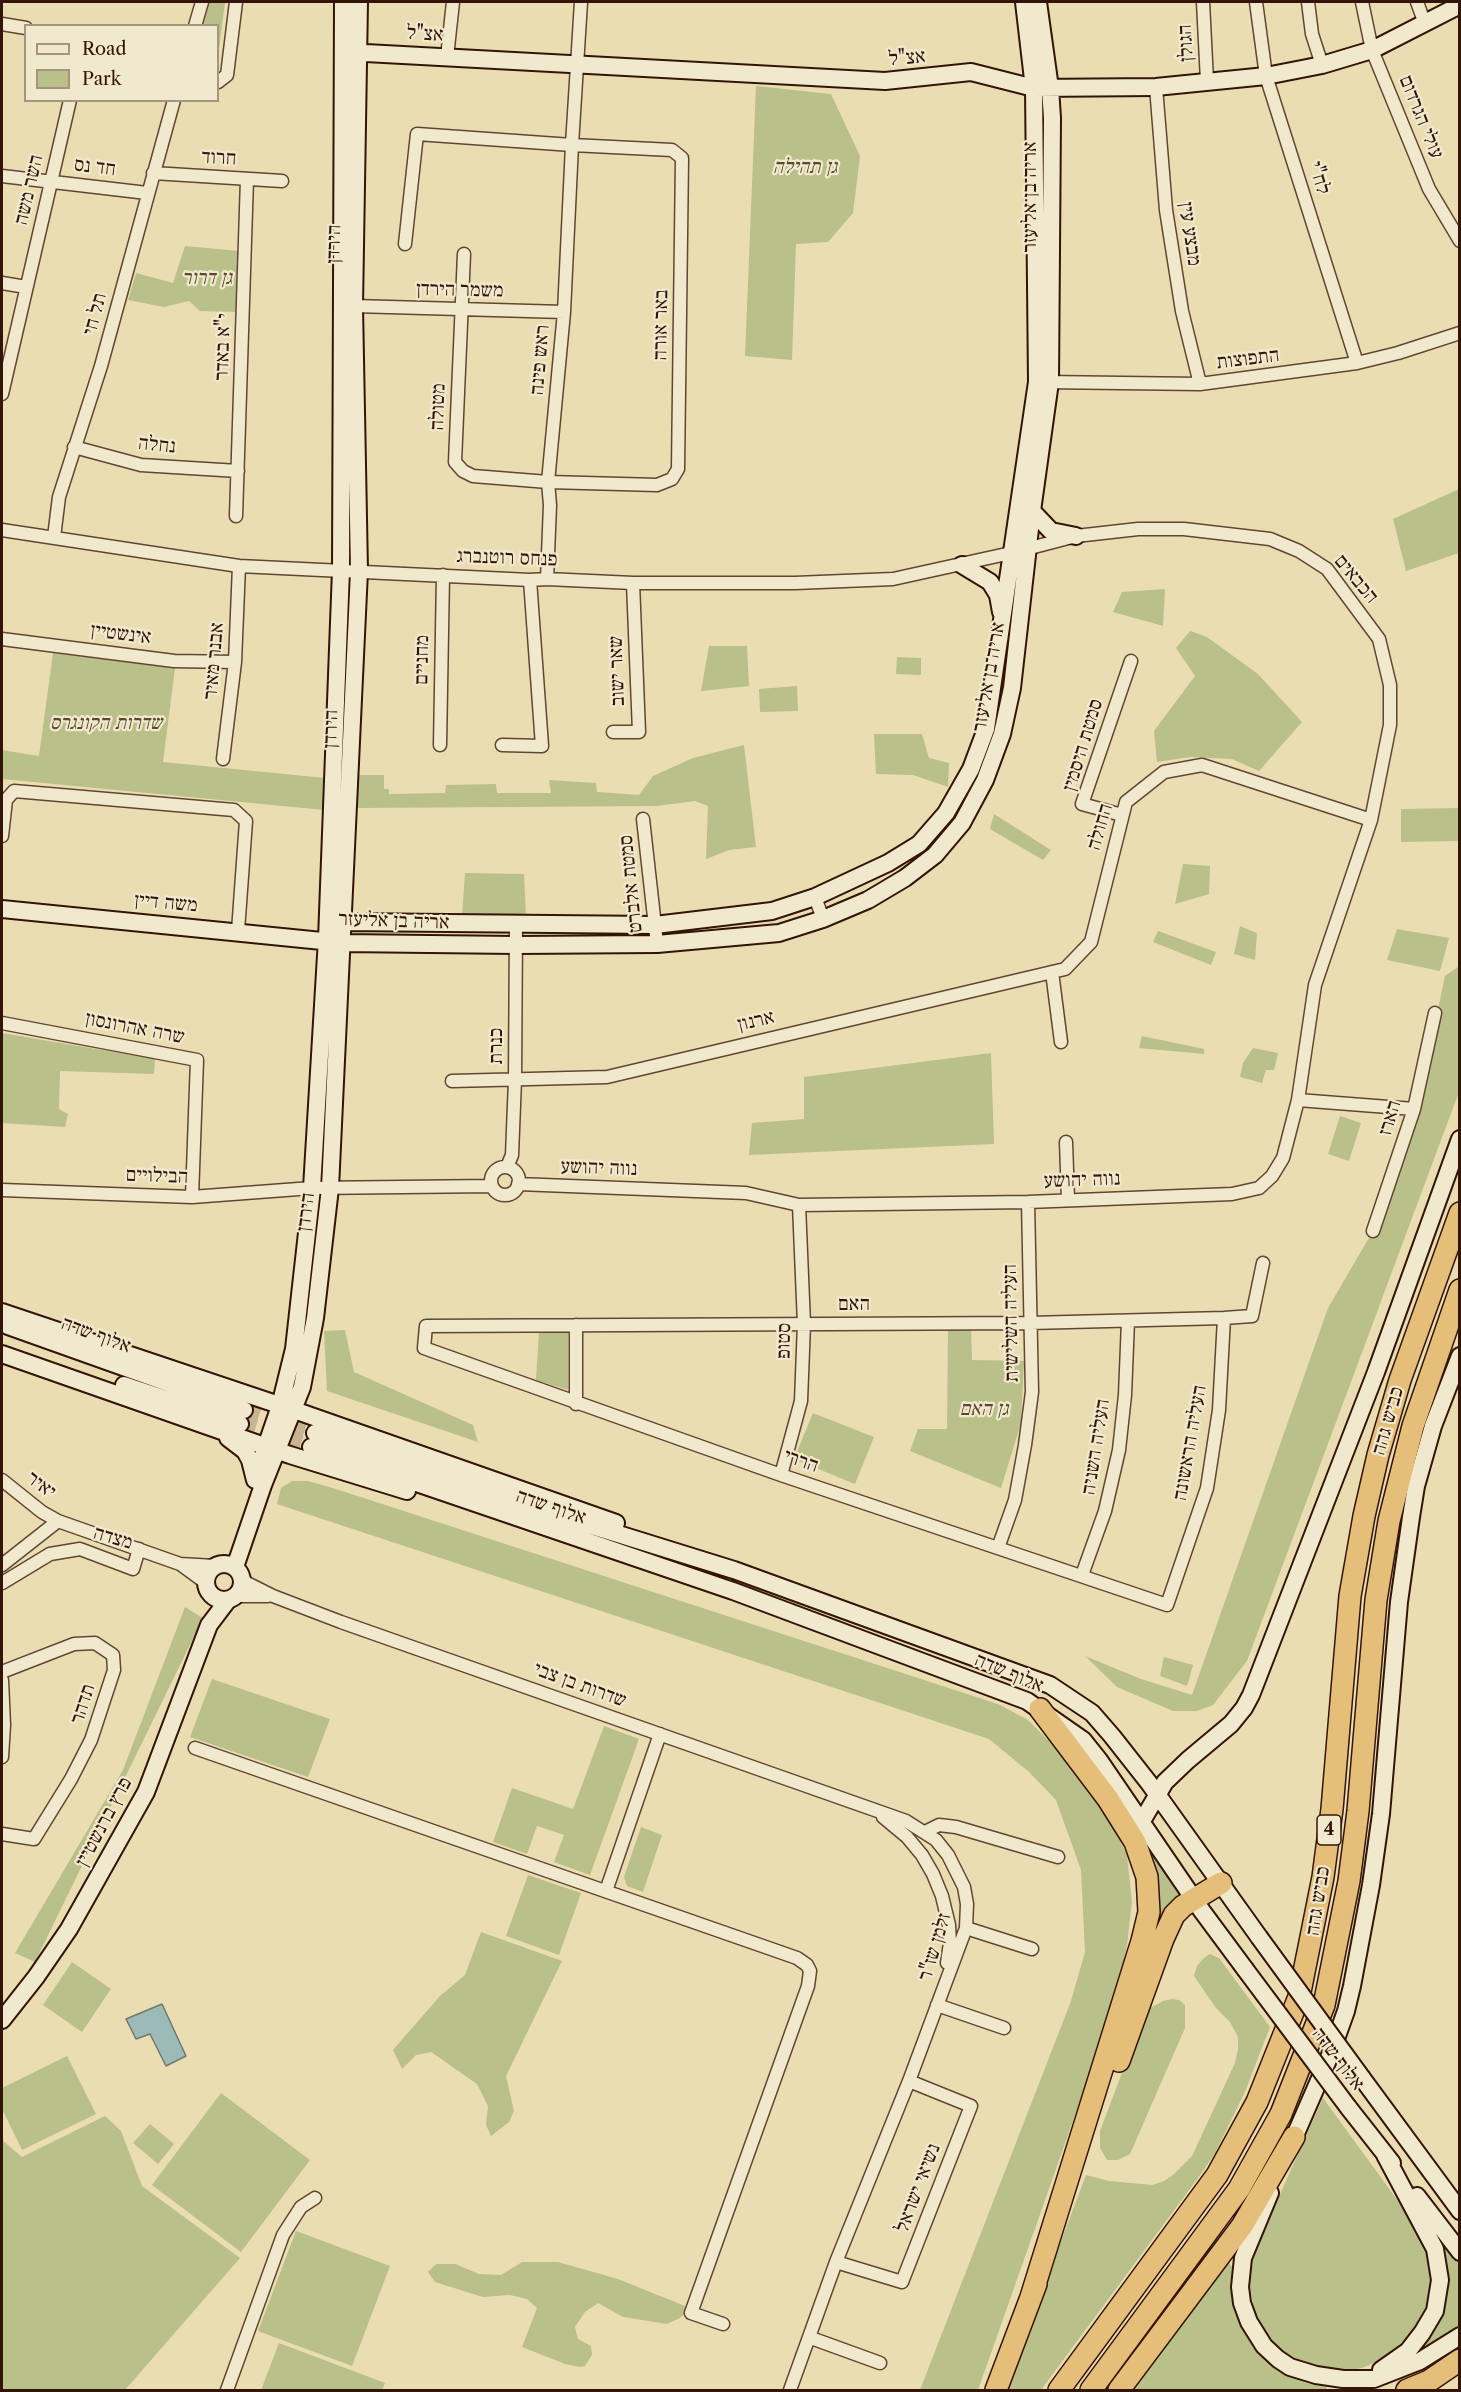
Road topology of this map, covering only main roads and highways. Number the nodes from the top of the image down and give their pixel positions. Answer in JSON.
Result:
{"nodes":[{"id":1,"x":1460,"y":1213,"type":"edge"},
{"id":2,"x":1460,"y":1290,"type":"edge"},
{"id":3,"x":1040,"y":1709,"type":"road end"},
{"id":4,"x":1221,"y":1883,"type":"road end"},
{"id":5,"x":1294,"y":2137,"type":"road end"},
{"id":6,"x":1031,"y":2297,"type":"junction"},
{"id":7,"x":1454,"y":2366,"type":"edge"},
{"id":8,"x":996,"y":2391,"type":"edge"},
{"id":9,"x":1059,"y":2391,"type":"edge"},
{"id":10,"x":1091,"y":2391,"type":"edge"},
{"id":11,"x":1119,"y":2391,"type":"edge"},
{"id":12,"x":1407,"y":2391,"type":"edge"}],
"edges":[{"from":1,"to":9,"type":"highway","name":"כביש גהה","number":"4"},
{"from":2,"to":10,"type":"highway","name":"כביש גהה","number":"4"},
{"from":3,"to":6,"type":"highway"},
{"from":4,"to":6,"type":"highway"},
{"from":5,"to":11,"type":"highway"},
{"from":6,"to":8,"type":"highway"},
{"from":7,"to":12,"type":"highway"}]}
